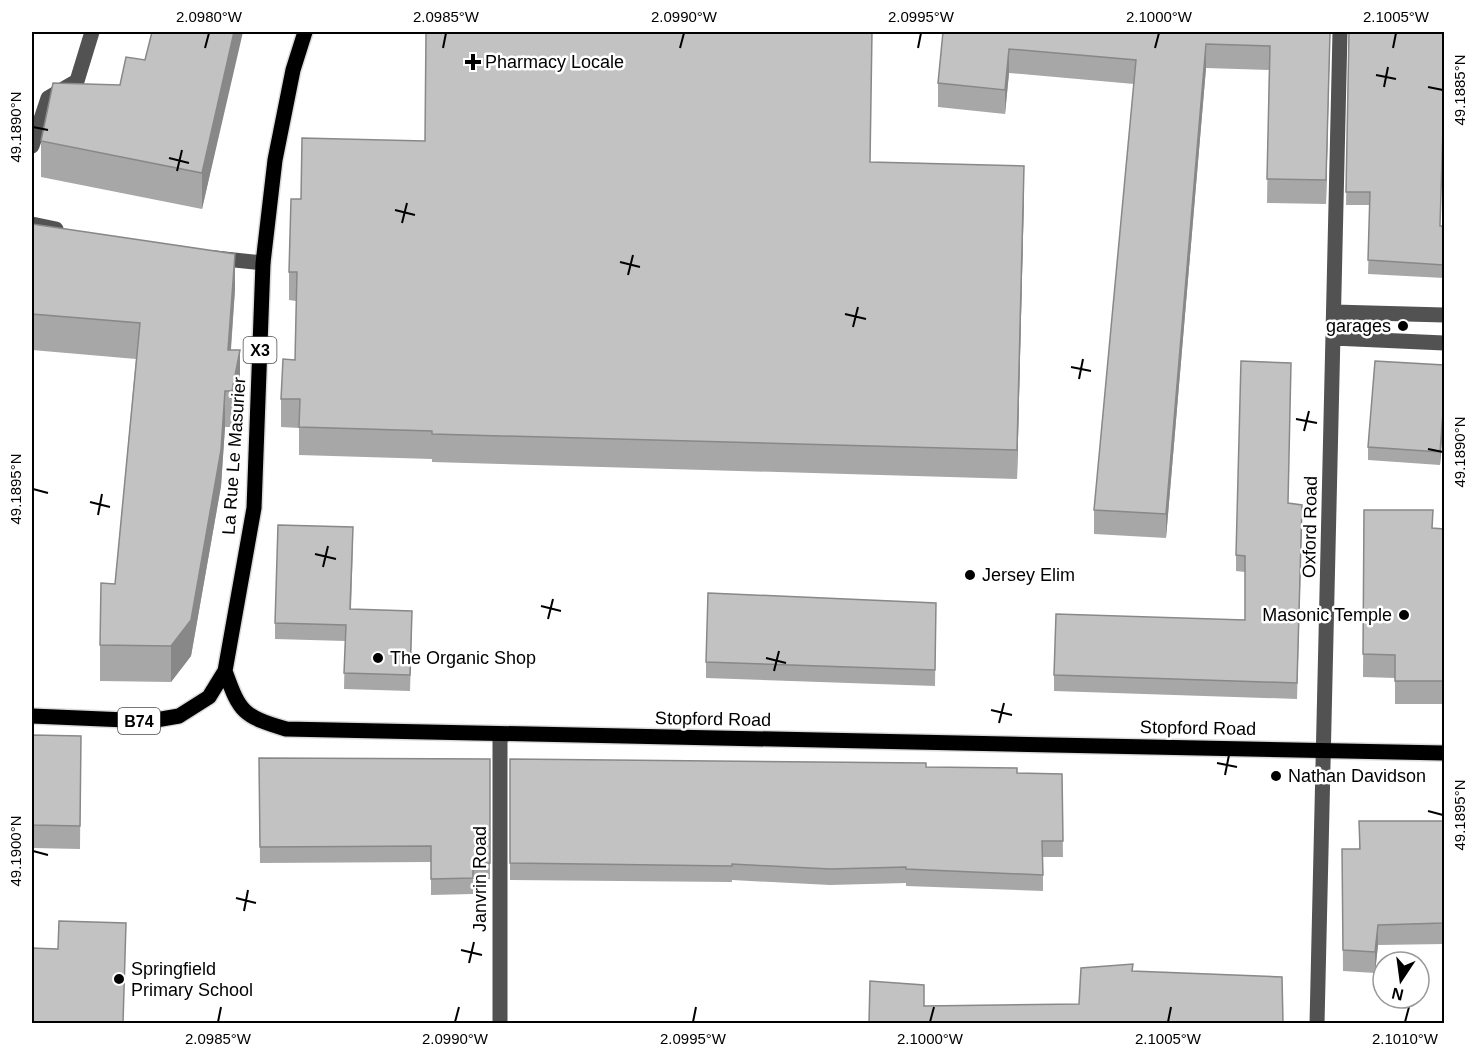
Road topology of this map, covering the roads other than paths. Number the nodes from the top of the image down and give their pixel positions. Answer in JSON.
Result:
{"nodes":[{"id":1,"x":92,"y":32,"type":"edge"},
{"id":2,"x":305,"y":32,"type":"edge"},
{"id":3,"x":1340,"y":32,"type":"edge"},
{"id":4,"x":32,"y":146,"type":"edge"},
{"id":5,"x":32,"y":224,"type":"edge"},
{"id":6,"x":76,"y":234,"type":"edge"},
{"id":7,"x":203,"y":257,"type":"edge"},
{"id":8,"x":263,"y":262,"type":"junction"},
{"id":9,"x":1334,"y":312,"type":"junction"},
{"id":10,"x":1444,"y":315,"type":"edge"},
{"id":11,"x":1333,"y":338,"type":"junction"},
{"id":12,"x":1444,"y":343,"type":"edge"},
{"id":13,"x":225,"y":670,"type":"junction"},
{"id":14,"x":32,"y":716,"type":"edge"},
{"id":15,"x":500,"y":734,"type":"junction"},
{"id":16,"x":1324,"y":750,"type":"junction"},
{"id":17,"x":1444,"y":753,"type":"edge"},
{"id":18,"x":500,"y":1023,"type":"edge"},
{"id":19,"x":1317,"y":1023,"type":"edge"}],
"edges":[{"from":1,"to":4,"type":"street"},
{"from":2,"to":8,"type":"main road","name":"La Rue Le Masurier","number":"X3"},
{"from":3,"to":9,"type":"street","name":"Oxford Road"},
{"from":5,"to":6,"type":"street"},
{"from":7,"to":8,"type":"street"},
{"from":8,"to":13,"type":"main road","name":"La Rue Le Masurier","number":"X3"},
{"from":9,"to":10,"type":"street"},
{"from":9,"to":11,"type":"street","name":"Oxford Road"},
{"from":11,"to":12,"type":"street"},
{"from":11,"to":16,"type":"street","name":"Oxford Road"},
{"from":13,"to":14,"type":"main road","number":"B74"},
{"from":13,"to":15,"type":"main road","name":"Stopford Road"},
{"from":15,"to":16,"type":"main road","name":"Stopford Road"},
{"from":15,"to":18,"type":"street","name":"Janvrin Road"},
{"from":16,"to":17,"type":"main road","name":"Stopford Road"},
{"from":16,"to":19,"type":"street","name":"Oxford Road"}]}
